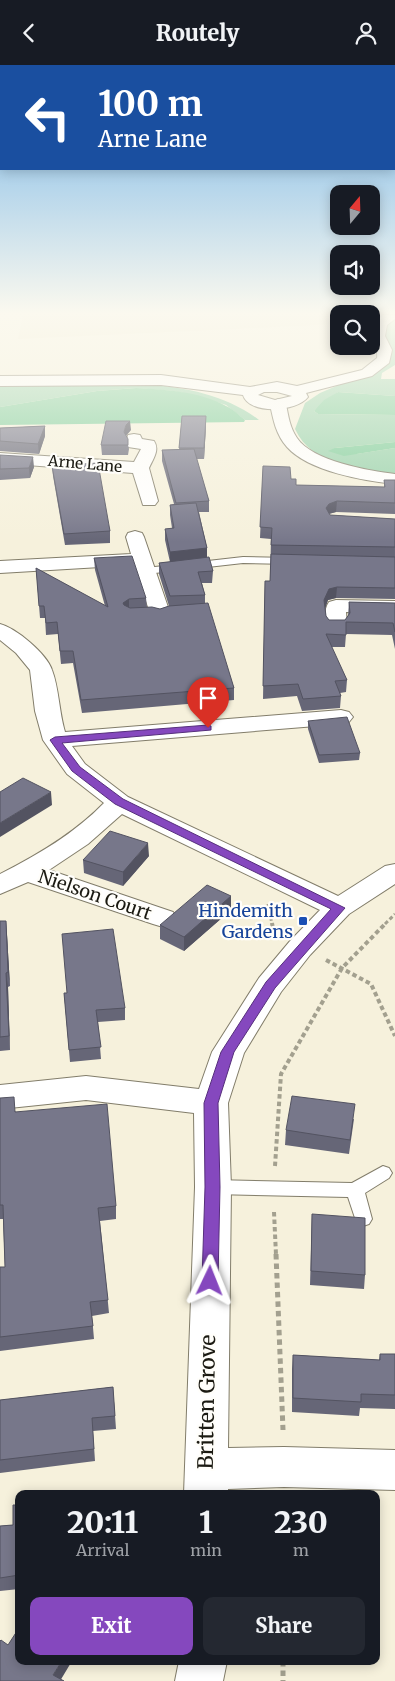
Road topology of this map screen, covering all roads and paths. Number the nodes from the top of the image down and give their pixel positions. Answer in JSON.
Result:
{"nodes":[{"id":1,"x":239,"y":390,"type":"edge"},
{"id":2,"x":257,"y":390,"type":"edge"},
{"id":3,"x":297,"y":391,"type":"edge"},
{"id":4,"x":251,"y":392,"type":"junction"},
{"id":5,"x":278,"y":404,"type":"junction"},
{"id":6,"x":134,"y":439,"type":"dead end"},
{"id":7,"x":0,"y":457,"type":"edge"},
{"id":8,"x":140,"y":468,"type":"junction"},
{"id":9,"x":395,"y":479,"type":"edge"},
{"id":10,"x":149,"y":501,"type":"dead end"},
{"id":11,"x":135,"y":537,"type":"dead end"},
{"id":12,"x":300,"y":561,"type":"edge"},
{"id":13,"x":144,"y":565,"type":"junction"},
{"id":14,"x":0,"y":567,"type":"edge"},
{"id":15,"x":395,"y":607,"type":"edge"},
{"id":16,"x":161,"y":613,"type":"edge"},
{"id":17,"x":336,"y":625,"type":"edge"},
{"id":18,"x":0,"y":630,"type":"edge"},
{"id":19,"x":24,"y":648,"type":"junction"},
{"id":20,"x":0,"y":656,"type":"edge"},
{"id":21,"x":341,"y":717,"type":"edge"},
{"id":22,"x":55,"y":740,"type":"junction"},
{"id":23,"x":119,"y":802,"type":"junction"},
{"id":24,"x":27,"y":872,"type":"junction"},
{"id":25,"x":395,"y":872,"type":"edge"},
{"id":26,"x":0,"y":885,"type":"edge"},
{"id":27,"x":339,"y":908,"type":"junction"},
{"id":28,"x":163,"y":918,"type":"dead end"},
{"id":29,"x":342,"y":968,"type":"dead end"},
{"id":30,"x":395,"y":1036,"type":"edge"},
{"id":31,"x":0,"y":1097,"type":"edge"},
{"id":32,"x":211,"y":1103,"type":"junction"},
{"id":33,"x":383,"y":1173,"type":"dead end"},
{"id":34,"x":213,"y":1187,"type":"junction"},
{"id":35,"x":355,"y":1191,"type":"junction"},
{"id":36,"x":363,"y":1219,"type":"edge"},
{"id":37,"x":395,"y":1471,"type":"edge"},
{"id":38,"x":206,"y":1481,"type":"edge"},
{"id":39,"x":202,"y":1665,"type":"edge"},
{"id":40,"x":284,"y":1665,"type":"edge"},
{"id":41,"x":199,"y":1681,"type":"edge"},
{"id":42,"x":283,"y":1681,"type":"edge"}],
"edges":[{"from":1,"to":4,"type":"street"},
{"from":2,"to":4,"type":"street"},
{"from":3,"to":5,"type":"street"},
{"from":4,"to":5,"type":"street"},
{"from":5,"to":9,"type":"street"},
{"from":6,"to":8,"type":"street","name":"Arne Lane"},
{"from":7,"to":8,"type":"street","name":"Arne Lane"},
{"from":8,"to":10,"type":"street","name":"Arne Lane"},
{"from":11,"to":13,"type":"street"},
{"from":12,"to":13,"type":"lane"},
{"from":13,"to":14,"type":"street"},
{"from":13,"to":16,"type":"street"},
{"from":15,"to":17,"type":"street"},
{"from":18,"to":19,"type":"street"},
{"from":19,"to":20,"type":"street"},
{"from":19,"to":22,"type":"street"},
{"from":21,"to":22,"type":"street"},
{"from":22,"to":23,"type":"street"},
{"from":23,"to":24,"type":"street","name":"Nielson Court"},
{"from":23,"to":27,"type":"street"},
{"from":24,"to":26,"type":"street","name":"Nielson Court"},
{"from":24,"to":28,"type":"street","name":"Nielson Court"},
{"from":25,"to":27,"type":"street","name":"Britten Grove"},
{"from":27,"to":32,"type":"street","name":"Britten Grove"},
{"from":29,"to":30,"type":"path"},
{"from":31,"to":32,"type":"street"},
{"from":32,"to":34,"type":"street","name":"Britten Grove"},
{"from":33,"to":35,"type":"lane"},
{"from":34,"to":35,"type":"lane"},
{"from":34,"to":38,"type":"street","name":"Britten Grove"},
{"from":35,"to":36,"type":"lane"},
{"from":37,"to":38,"type":"street"},
{"from":39,"to":41,"type":"street"},
{"from":40,"to":42,"type":"path"}]}
